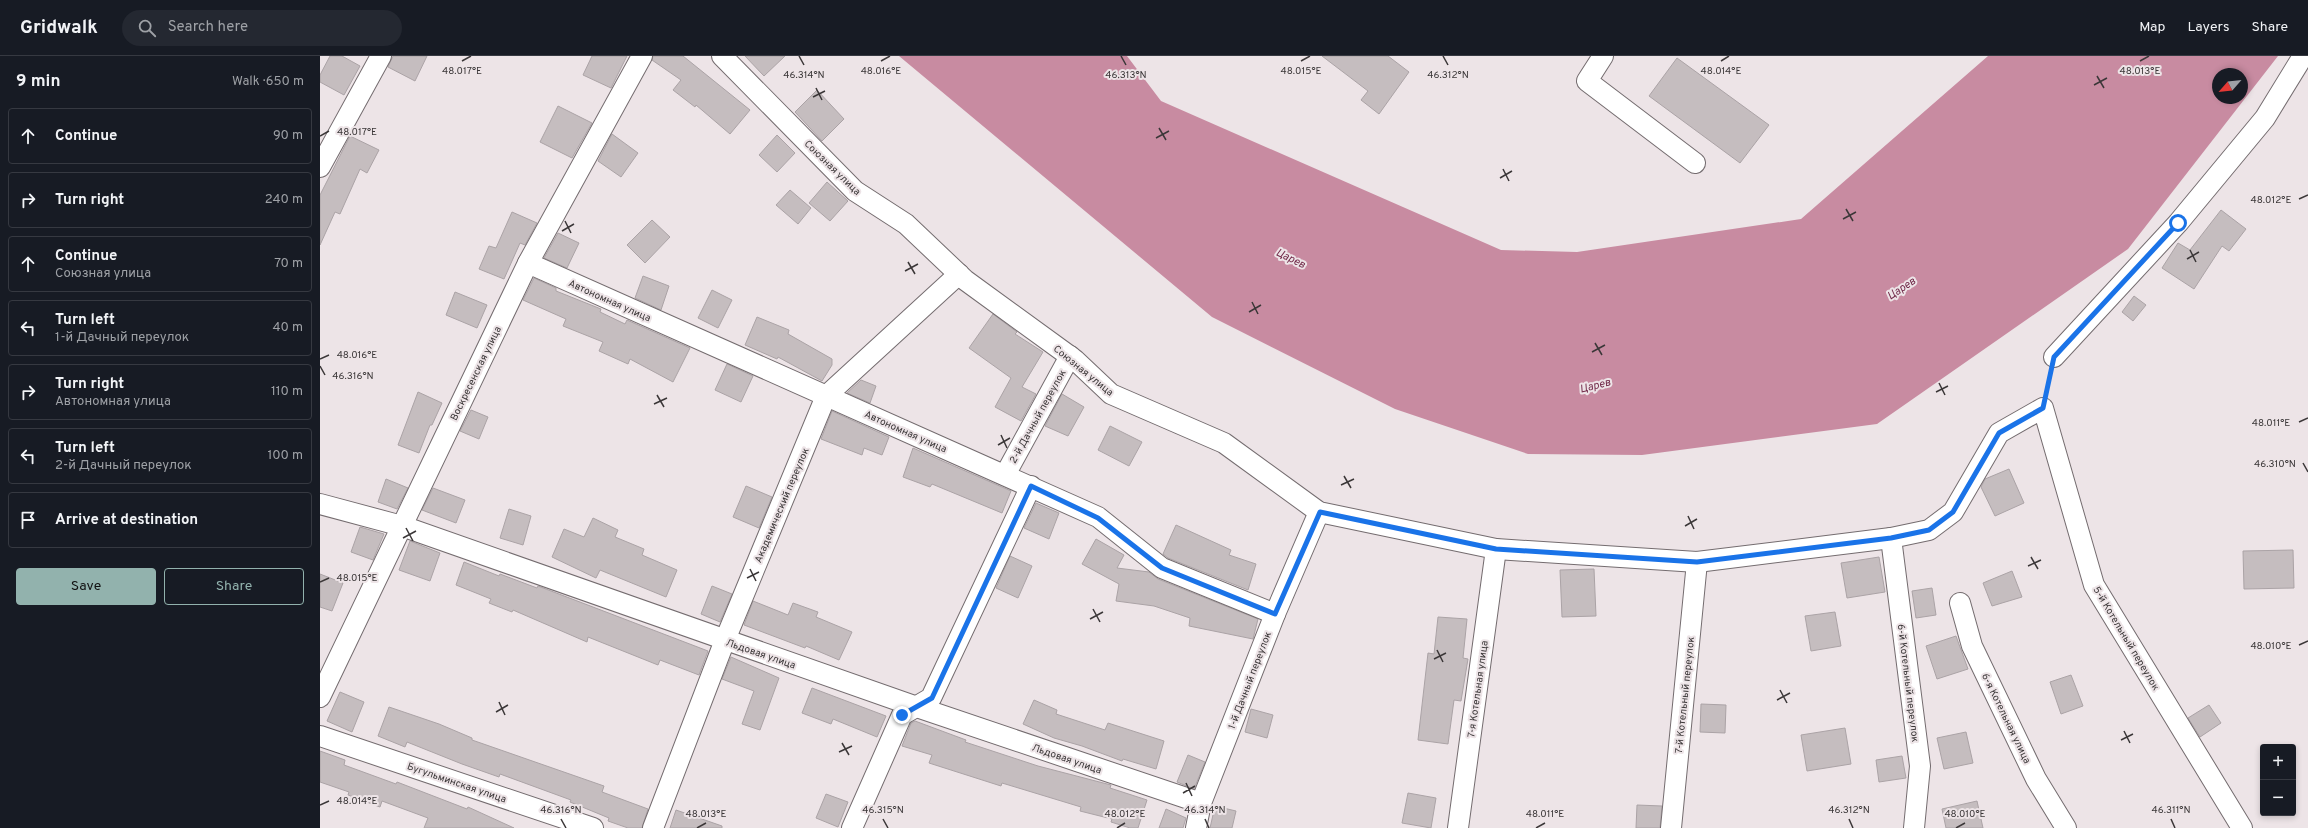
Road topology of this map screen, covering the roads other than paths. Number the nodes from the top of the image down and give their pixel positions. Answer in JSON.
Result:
{"nodes":[{"id":1,"x":381,"y":56,"type":"edge"},
{"id":2,"x":642,"y":56,"type":"edge"},
{"id":3,"x":722,"y":56,"type":"edge"},
{"id":4,"x":1603,"y":56,"type":"edge"},
{"id":5,"x":2303,"y":56,"type":"edge"},
{"id":6,"x":1695,"y":163,"type":"dead end"},
{"id":7,"x":320,"y":167,"type":"edge"},
{"id":8,"x":528,"y":264,"type":"junction"},
{"id":9,"x":959,"y":274,"type":"junction"},
{"id":10,"x":1070,"y":356,"type":"junction"},
{"id":11,"x":2054,"y":357,"type":"road end"},
{"id":12,"x":826,"y":396,"type":"junction"},
{"id":13,"x":2043,"y":408,"type":"joint"},
{"id":14,"x":1005,"y":475,"type":"junction"},
{"id":15,"x":1031,"y":486,"type":"junction"},
{"id":16,"x":320,"y":504,"type":"edge"},
{"id":17,"x":1320,"y":512,"type":"junction"},
{"id":18,"x":402,"y":526,"type":"junction"},
{"id":19,"x":1891,"y":538,"type":"junction"},
{"id":20,"x":1496,"y":549,"type":"junction"},
{"id":21,"x":1697,"y":562,"type":"junction"},
{"id":22,"x":1960,"y":603,"type":"dead end"},
{"id":23,"x":1275,"y":614,"type":"junction"},
{"id":24,"x":725,"y":640,"type":"junction"},
{"id":25,"x":320,"y":696,"type":"edge"},
{"id":26,"x":914,"y":706,"type":"junction"},
{"id":27,"x":320,"y":736,"type":"edge"},
{"id":28,"x":1201,"y":803,"type":"junction"},
{"id":29,"x":593,"y":828,"type":"edge"},
{"id":30,"x":653,"y":828,"type":"edge"},
{"id":31,"x":852,"y":828,"type":"edge"},
{"id":32,"x":1196,"y":828,"type":"edge"},
{"id":33,"x":1458,"y":828,"type":"edge"},
{"id":34,"x":1671,"y":828,"type":"edge"},
{"id":35,"x":1914,"y":828,"type":"edge"},
{"id":36,"x":2066,"y":828,"type":"edge"},
{"id":37,"x":2242,"y":828,"type":"edge"}],
"edges":[{"from":1,"to":7,"type":"street"},
{"from":2,"to":8,"type":"street","name":"Воскресенская улица"},
{"from":3,"to":9,"type":"street","name":"Союзная улица"},
{"from":4,"to":6,"type":"street"},
{"from":5,"to":11,"type":"street"},
{"from":8,"to":12,"type":"street","name":"Автономная улица"},
{"from":8,"to":18,"type":"street","name":"Воскресенская улица"},
{"from":9,"to":10,"type":"street","name":"Союзная улица"},
{"from":9,"to":12,"type":"street","name":"Академический переулок"},
{"from":10,"to":14,"type":"street","name":"2-й Дачный переулок"},
{"from":10,"to":17,"type":"street","name":"Союзная улица"},
{"from":12,"to":14,"type":"street","name":"Автономная улица"},
{"from":12,"to":24,"type":"street","name":"Академический переулок"},
{"from":13,"to":19,"type":"street","name":"Союзная улица"},
{"from":13,"to":37,"type":"street","name":"5-й Котельный переулок"},
{"from":14,"to":15,"type":"street","name":"Автономная улица"},
{"from":15,"to":23,"type":"street","name":"Автономная улица"},
{"from":15,"to":26,"type":"street"},
{"from":16,"to":18,"type":"street","name":"Льдовая улица"},
{"from":17,"to":20,"type":"street","name":"Союзная улица"},
{"from":17,"to":23,"type":"street","name":"1-й Дачный переулок"},
{"from":18,"to":24,"type":"street","name":"Льдовая улица"},
{"from":18,"to":25,"type":"street","name":"Воскресенская улица"},
{"from":19,"to":21,"type":"street","name":"Союзная улица"},
{"from":19,"to":35,"type":"street","name":"6-й Котельный переулок"},
{"from":20,"to":21,"type":"street","name":"Союзная улица"},
{"from":20,"to":33,"type":"street","name":"7-я Котельная улица"},
{"from":21,"to":34,"type":"street","name":"7-й Котельный переулок"},
{"from":22,"to":36,"type":"street","name":"6-я Котельная улица"},
{"from":23,"to":28,"type":"street","name":"1-й Дачный переулок"},
{"from":24,"to":26,"type":"street","name":"Льдовая улица"},
{"from":24,"to":30,"type":"street","name":"Академический переулок"},
{"from":26,"to":28,"type":"street","name":"Льдовая улица"},
{"from":26,"to":31,"type":"street"},
{"from":27,"to":29,"type":"street","name":"Бугульминская улица"},
{"from":28,"to":32,"type":"street","name":"1-й Дачный переулок"}]}
